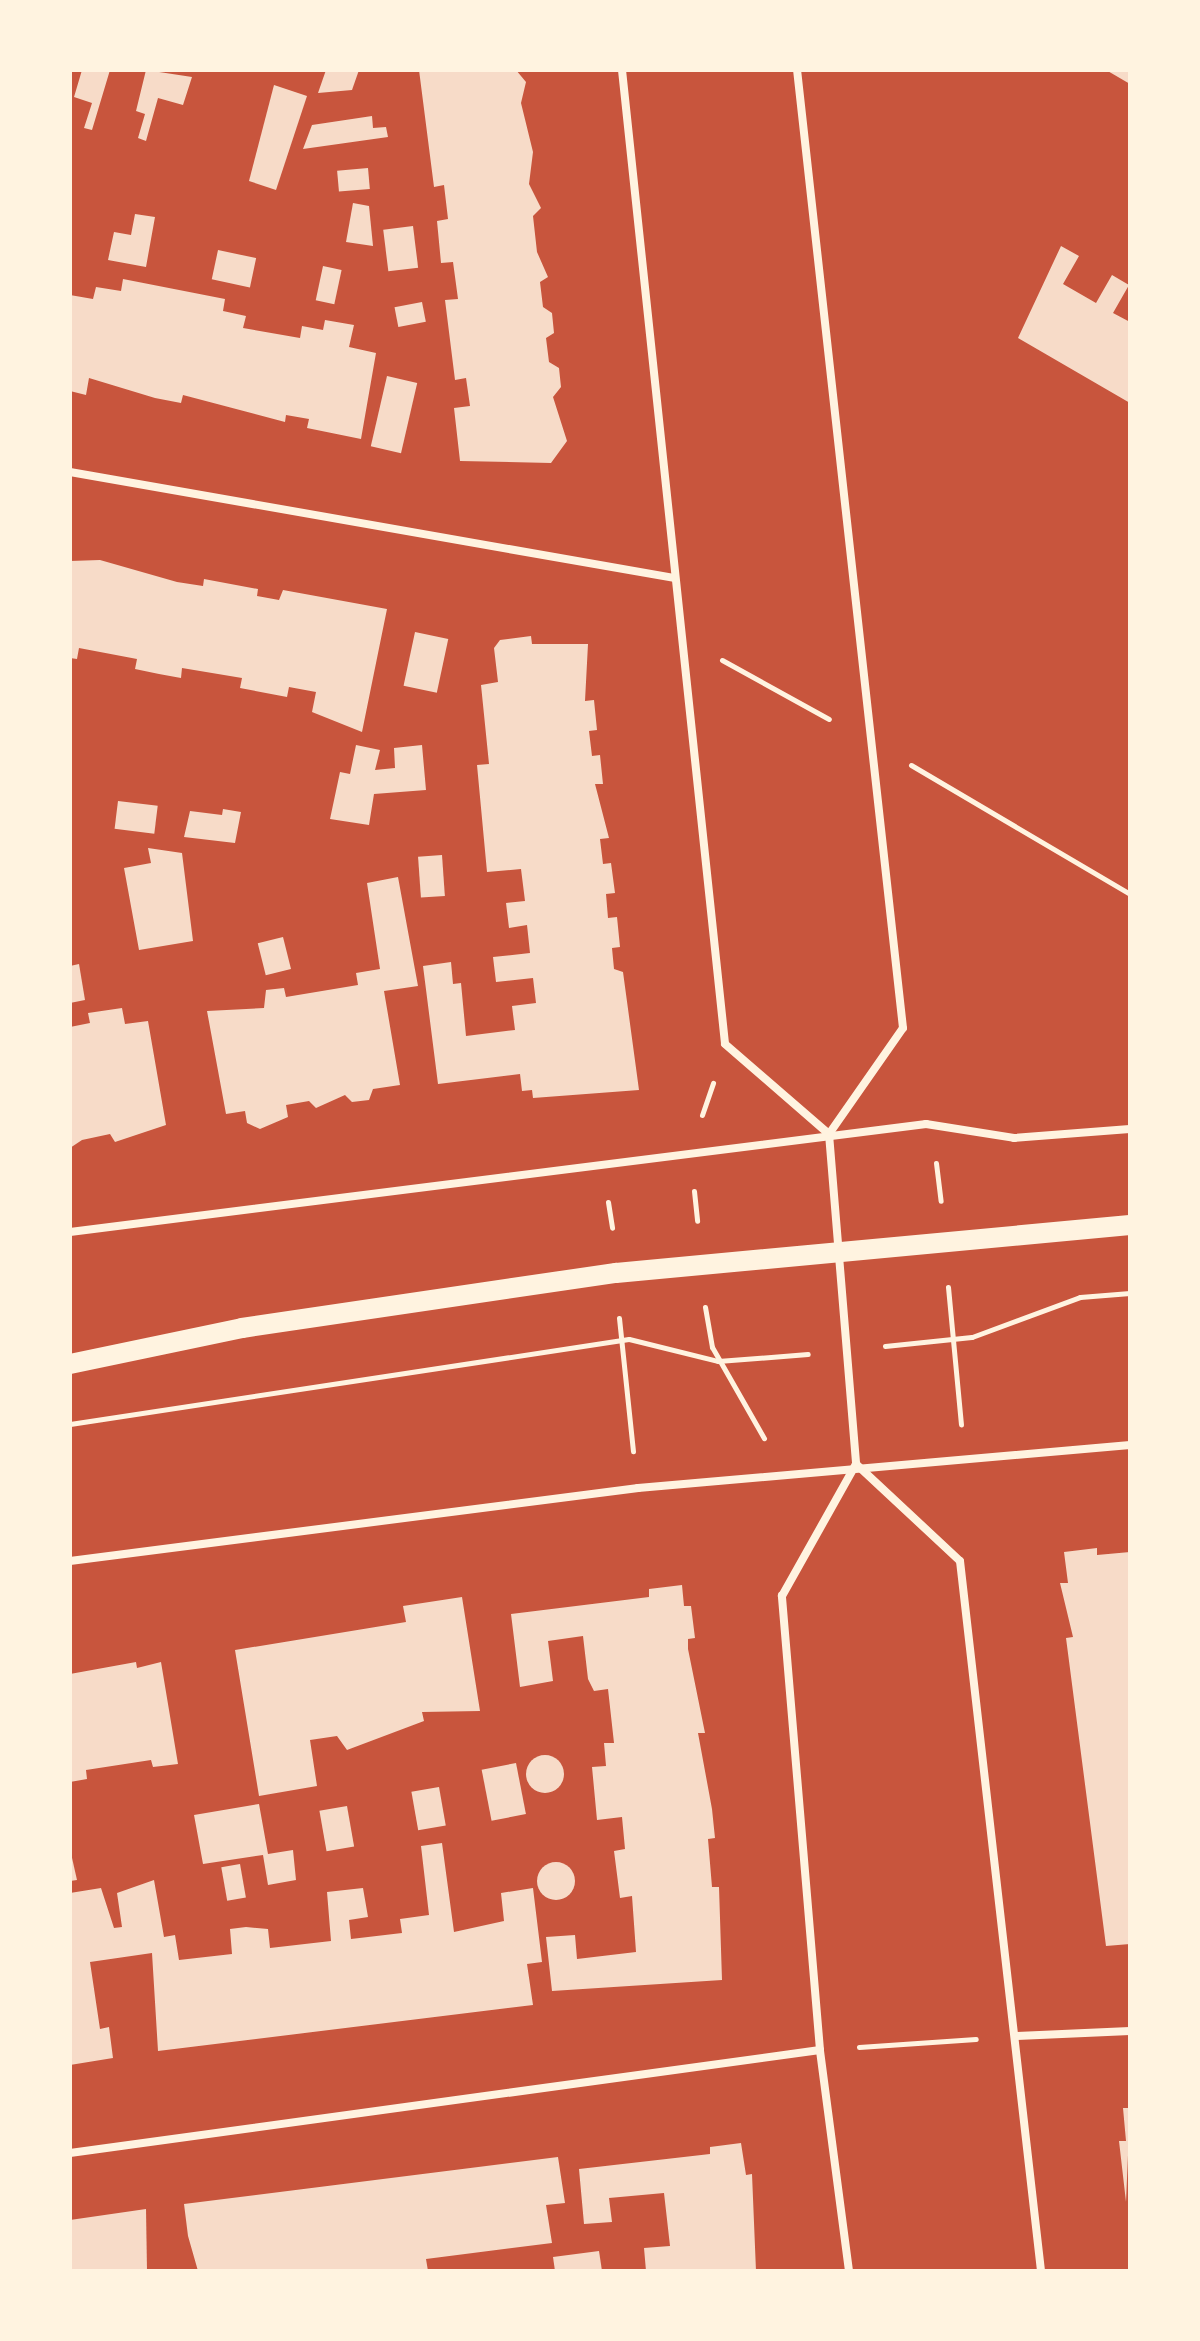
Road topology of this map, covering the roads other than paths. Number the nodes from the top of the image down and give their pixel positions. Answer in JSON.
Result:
{"nodes":[{"id":1,"x":622,"y":70,"type":"edge"},
{"id":2,"x":797,"y":70,"type":"edge"},
{"id":3,"x":70,"y":472,"type":"edge"},
{"id":4,"x":674,"y":578,"type":"junction"},
{"id":5,"x":1130,"y":1126,"type":"edge"},
{"id":6,"x":829,"y":1134,"type":"junction"},
{"id":7,"x":1130,"y":1225,"type":"edge"},
{"id":8,"x":70,"y":1232,"type":"edge"},
{"id":9,"x":839,"y":1251,"type":"junction"},
{"id":10,"x":70,"y":1364,"type":"edge"},
{"id":11,"x":1130,"y":1445,"type":"edge"},
{"id":12,"x":856,"y":1464,"type":"junction"},
{"id":13,"x":70,"y":1561,"type":"edge"},
{"id":14,"x":1130,"y":2031,"type":"edge"},
{"id":15,"x":1017,"y":2036,"type":"junction"},
{"id":16,"x":820,"y":2050,"type":"junction"},
{"id":17,"x":70,"y":2153,"type":"edge"},
{"id":18,"x":849,"y":2271,"type":"edge"},
{"id":19,"x":1041,"y":2271,"type":"edge"}],
"edges":[{"from":1,"to":4,"type":"street"},
{"from":2,"to":6,"type":"street"},
{"from":3,"to":4,"type":"street"},
{"from":4,"to":6,"type":"street"},
{"from":5,"to":6,"type":"street"},
{"from":6,"to":8,"type":"street"},
{"from":6,"to":9,"type":"street"},
{"from":7,"to":9,"type":"main road"},
{"from":9,"to":10,"type":"main road"},
{"from":9,"to":12,"type":"street"},
{"from":11,"to":12,"type":"street"},
{"from":12,"to":13,"type":"street"},
{"from":12,"to":15,"type":"street"},
{"from":12,"to":16,"type":"street"},
{"from":14,"to":15,"type":"street"},
{"from":15,"to":19,"type":"street"},
{"from":16,"to":17,"type":"street"},
{"from":16,"to":18,"type":"street"}]}
